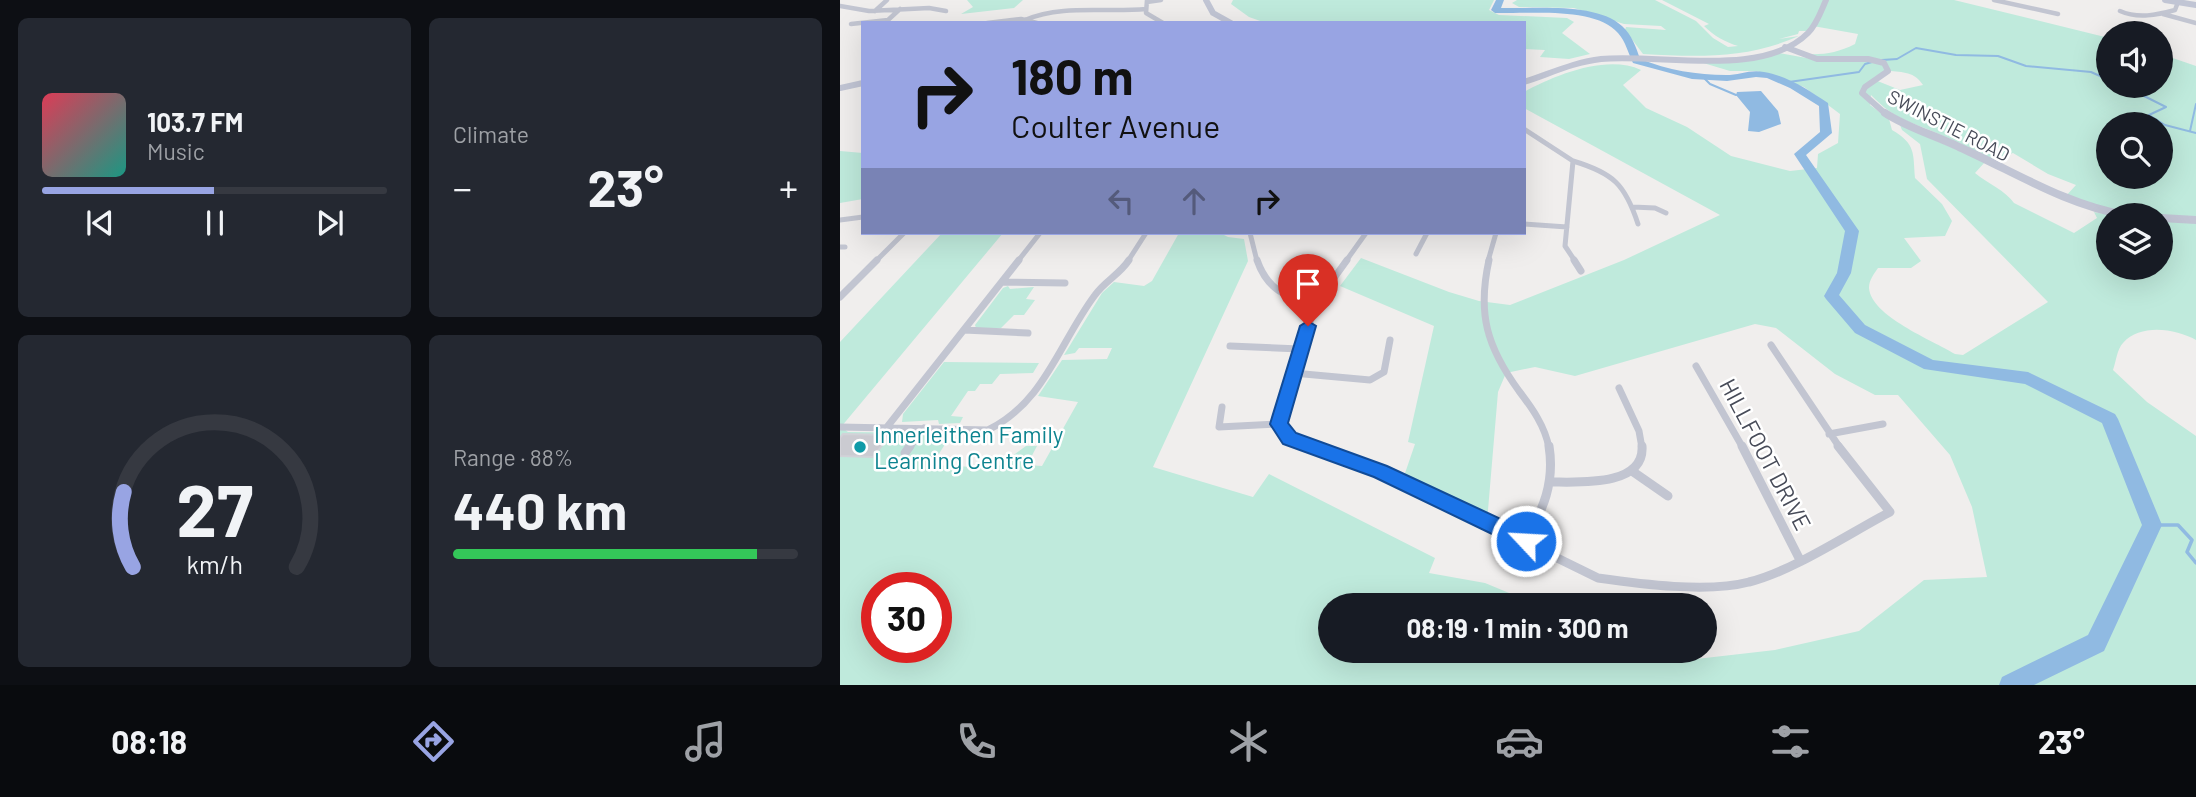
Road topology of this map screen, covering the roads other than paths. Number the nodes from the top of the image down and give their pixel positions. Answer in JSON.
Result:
{"nodes":[{"id":1,"x":887,"y":0,"type":"edge"},
{"id":2,"x":927,"y":0,"type":"edge"},
{"id":3,"x":1161,"y":0,"type":"edge"},
{"id":4,"x":1206,"y":0,"type":"edge"},
{"id":5,"x":1826,"y":0,"type":"edge"},
{"id":6,"x":1994,"y":0,"type":"edge"},
{"id":7,"x":2165,"y":0,"type":"edge"},
{"id":8,"x":878,"y":1,"type":"edge"},
{"id":9,"x":1147,"y":1,"type":"edge"},
{"id":10,"x":2178,"y":2,"type":"junction"},
{"id":11,"x":2031,"y":4,"type":"edge"},
{"id":12,"x":2196,"y":5,"type":"edge"},
{"id":13,"x":840,"y":6,"type":"edge"},
{"id":14,"x":853,"y":8,"type":"junction"},
{"id":15,"x":919,"y":8,"type":"junction"},
{"id":16,"x":2050,"y":8,"type":"dead end"},
{"id":17,"x":900,"y":9,"type":"junction"},
{"id":18,"x":1146,"y":9,"type":"junction"},
{"id":19,"x":875,"y":11,"type":"junction"},
{"id":20,"x":946,"y":11,"type":"dead end"},
{"id":21,"x":2120,"y":11,"type":"dead end"},
{"id":22,"x":2162,"y":13,"type":"junction"},
{"id":23,"x":2065,"y":14,"type":"dead end"},
{"id":24,"x":840,"y":15,"type":"edge"},
{"id":25,"x":1025,"y":19,"type":"junction"},
{"id":26,"x":888,"y":20,"type":"joint"},
{"id":27,"x":879,"y":21,"type":"edge"},
{"id":28,"x":993,"y":21,"type":"edge"},
{"id":29,"x":1031,"y":21,"type":"edge"},
{"id":30,"x":1160,"y":21,"type":"edge"},
{"id":31,"x":1227,"y":21,"type":"edge"},
{"id":32,"x":861,"y":23,"type":"edge"},
{"id":33,"x":2196,"y":23,"type":"edge"},
{"id":34,"x":851,"y":24,"type":"dead end"},
{"id":35,"x":1785,"y":47,"type":"junction"},
{"id":36,"x":1526,"y":81,"type":"edge"},
{"id":37,"x":861,"y":83,"type":"edge"},
{"id":38,"x":840,"y":88,"type":"edge"},
{"id":39,"x":1526,"y":130,"type":"edge"},
{"id":40,"x":1573,"y":161,"type":"junction"},
{"id":41,"x":1633,"y":207,"type":"junction"},
{"id":42,"x":2096,"y":211,"type":"edge"},
{"id":43,"x":1666,"y":213,"type":"dead end"},
{"id":44,"x":861,"y":218,"type":"edge"},
{"id":45,"x":2173,"y":219,"type":"edge"},
{"id":46,"x":840,"y":220,"type":"edge"},
{"id":47,"x":2196,"y":220,"type":"edge"},
{"id":48,"x":1526,"y":224,"type":"edge"},
{"id":49,"x":1637,"y":225,"type":"dead end"},
{"id":50,"x":1567,"y":227,"type":"junction"},
{"id":51,"x":903,"y":235,"type":"edge"},
{"id":52,"x":1038,"y":235,"type":"edge"},
{"id":53,"x":1145,"y":235,"type":"edge"},
{"id":54,"x":1250,"y":235,"type":"edge"},
{"id":55,"x":1365,"y":235,"type":"edge"},
{"id":56,"x":1426,"y":235,"type":"edge"},
{"id":57,"x":1496,"y":235,"type":"edge"},
{"id":58,"x":1416,"y":254,"type":"dead end"},
{"id":59,"x":1581,"y":271,"type":"dead end"},
{"id":60,"x":1002,"y":282,"type":"junction"},
{"id":61,"x":1065,"y":284,"type":"dead end"},
{"id":62,"x":840,"y":297,"type":"edge"},
{"id":63,"x":1316,"y":303,"type":"junction"},
{"id":64,"x":964,"y":331,"type":"junction"},
{"id":65,"x":1028,"y":332,"type":"dead end"},
{"id":66,"x":1390,"y":340,"type":"dead end"},
{"id":67,"x":1771,"y":345,"type":"dead end"},
{"id":68,"x":1230,"y":346,"type":"dead end"},
{"id":69,"x":1300,"y":349,"type":"junction"},
{"id":70,"x":1696,"y":366,"type":"dead end"},
{"id":71,"x":1293,"y":373,"type":"junction"},
{"id":72,"x":1619,"y":388,"type":"dead end"},
{"id":73,"x":1222,"y":407,"type":"dead end"},
{"id":74,"x":1279,"y":424,"type":"junction"},
{"id":75,"x":1883,"y":424,"type":"dead end"},
{"id":76,"x":840,"y":427,"type":"edge"},
{"id":77,"x":887,"y":427,"type":"junction"},
{"id":78,"x":924,"y":428,"type":"junction"},
{"id":79,"x":1829,"y":435,"type":"junction"},
{"id":80,"x":905,"y":453,"type":"dead end"},
{"id":81,"x":1632,"y":471,"type":"junction"},
{"id":82,"x":1551,"y":482,"type":"junction"},
{"id":83,"x":1668,"y":496,"type":"dead end"},
{"id":84,"x":1526,"y":541,"type":"junction"},
{"id":85,"x":1800,"y":559,"type":"junction"}],
"edges":[{"from":1,"to":8,"type":"street"},
{"from":1,"to":19,"type":"street"},
{"from":2,"to":15,"type":"street"},
{"from":3,"to":9,"type":"street"},
{"from":4,"to":31,"type":"street"},
{"from":5,"to":35,"type":"street"},
{"from":6,"to":11,"type":"street"},
{"from":7,"to":10,"type":"street"},
{"from":9,"to":18,"type":"street"},
{"from":10,"to":12,"type":"street"},
{"from":10,"to":22,"type":"street"},
{"from":11,"to":16,"type":"street"},
{"from":11,"to":23,"type":"street"},
{"from":13,"to":14,"type":"street"},
{"from":14,"to":19,"type":"street"},
{"from":14,"to":24,"type":"street"},
{"from":15,"to":17,"type":"street"},
{"from":15,"to":20,"type":"street"},
{"from":17,"to":19,"type":"street"},
{"from":17,"to":26,"type":"street"},
{"from":18,"to":25,"type":"street"},
{"from":18,"to":30,"type":"street"},
{"from":21,"to":22,"type":"street"},
{"from":22,"to":33,"type":"street"},
{"from":25,"to":28,"type":"street"},
{"from":25,"to":29,"type":"street"},
{"from":26,"to":27,"type":"street"},
{"from":32,"to":34,"type":"street"},
{"from":35,"to":36,"type":"street"},
{"from":35,"to":42,"type":"street","name":"SWINSTIE ROAD"},
{"from":37,"to":38,"type":"street"},
{"from":39,"to":40,"type":"street"},
{"from":40,"to":41,"type":"street"},
{"from":40,"to":50,"type":"street"},
{"from":41,"to":43,"type":"street"},
{"from":41,"to":49,"type":"street"},
{"from":44,"to":46,"type":"street"},
{"from":45,"to":47,"type":"street"},
{"from":48,"to":50,"type":"street"},
{"from":50,"to":59,"type":"street"},
{"from":51,"to":62,"type":"street"},
{"from":52,"to":60,"type":"street"},
{"from":53,"to":78,"type":"street"},
{"from":54,"to":63,"type":"street"},
{"from":55,"to":63,"type":"street"},
{"from":56,"to":58,"type":"street"},
{"from":57,"to":82,"type":"street"},
{"from":60,"to":61,"type":"street"},
{"from":60,"to":64,"type":"street"},
{"from":63,"to":69,"type":"street"},
{"from":64,"to":65,"type":"street"},
{"from":64,"to":77,"type":"street"},
{"from":66,"to":71,"type":"street"},
{"from":67,"to":79,"type":"street"},
{"from":68,"to":69,"type":"street"},
{"from":69,"to":71,"type":"street"},
{"from":70,"to":85,"type":"street","name":"HILLFOOT DRIVE"},
{"from":71,"to":74,"type":"street"},
{"from":72,"to":81,"type":"street"},
{"from":73,"to":74,"type":"street"},
{"from":74,"to":84,"type":"street"},
{"from":75,"to":79,"type":"street"},
{"from":76,"to":77,"type":"street"},
{"from":77,"to":78,"type":"street"},
{"from":78,"to":80,"type":"street"},
{"from":79,"to":85,"type":"street"},
{"from":81,"to":82,"type":"street"},
{"from":81,"to":83,"type":"street"},
{"from":82,"to":84,"type":"street"},
{"from":84,"to":85,"type":"street"}]}
